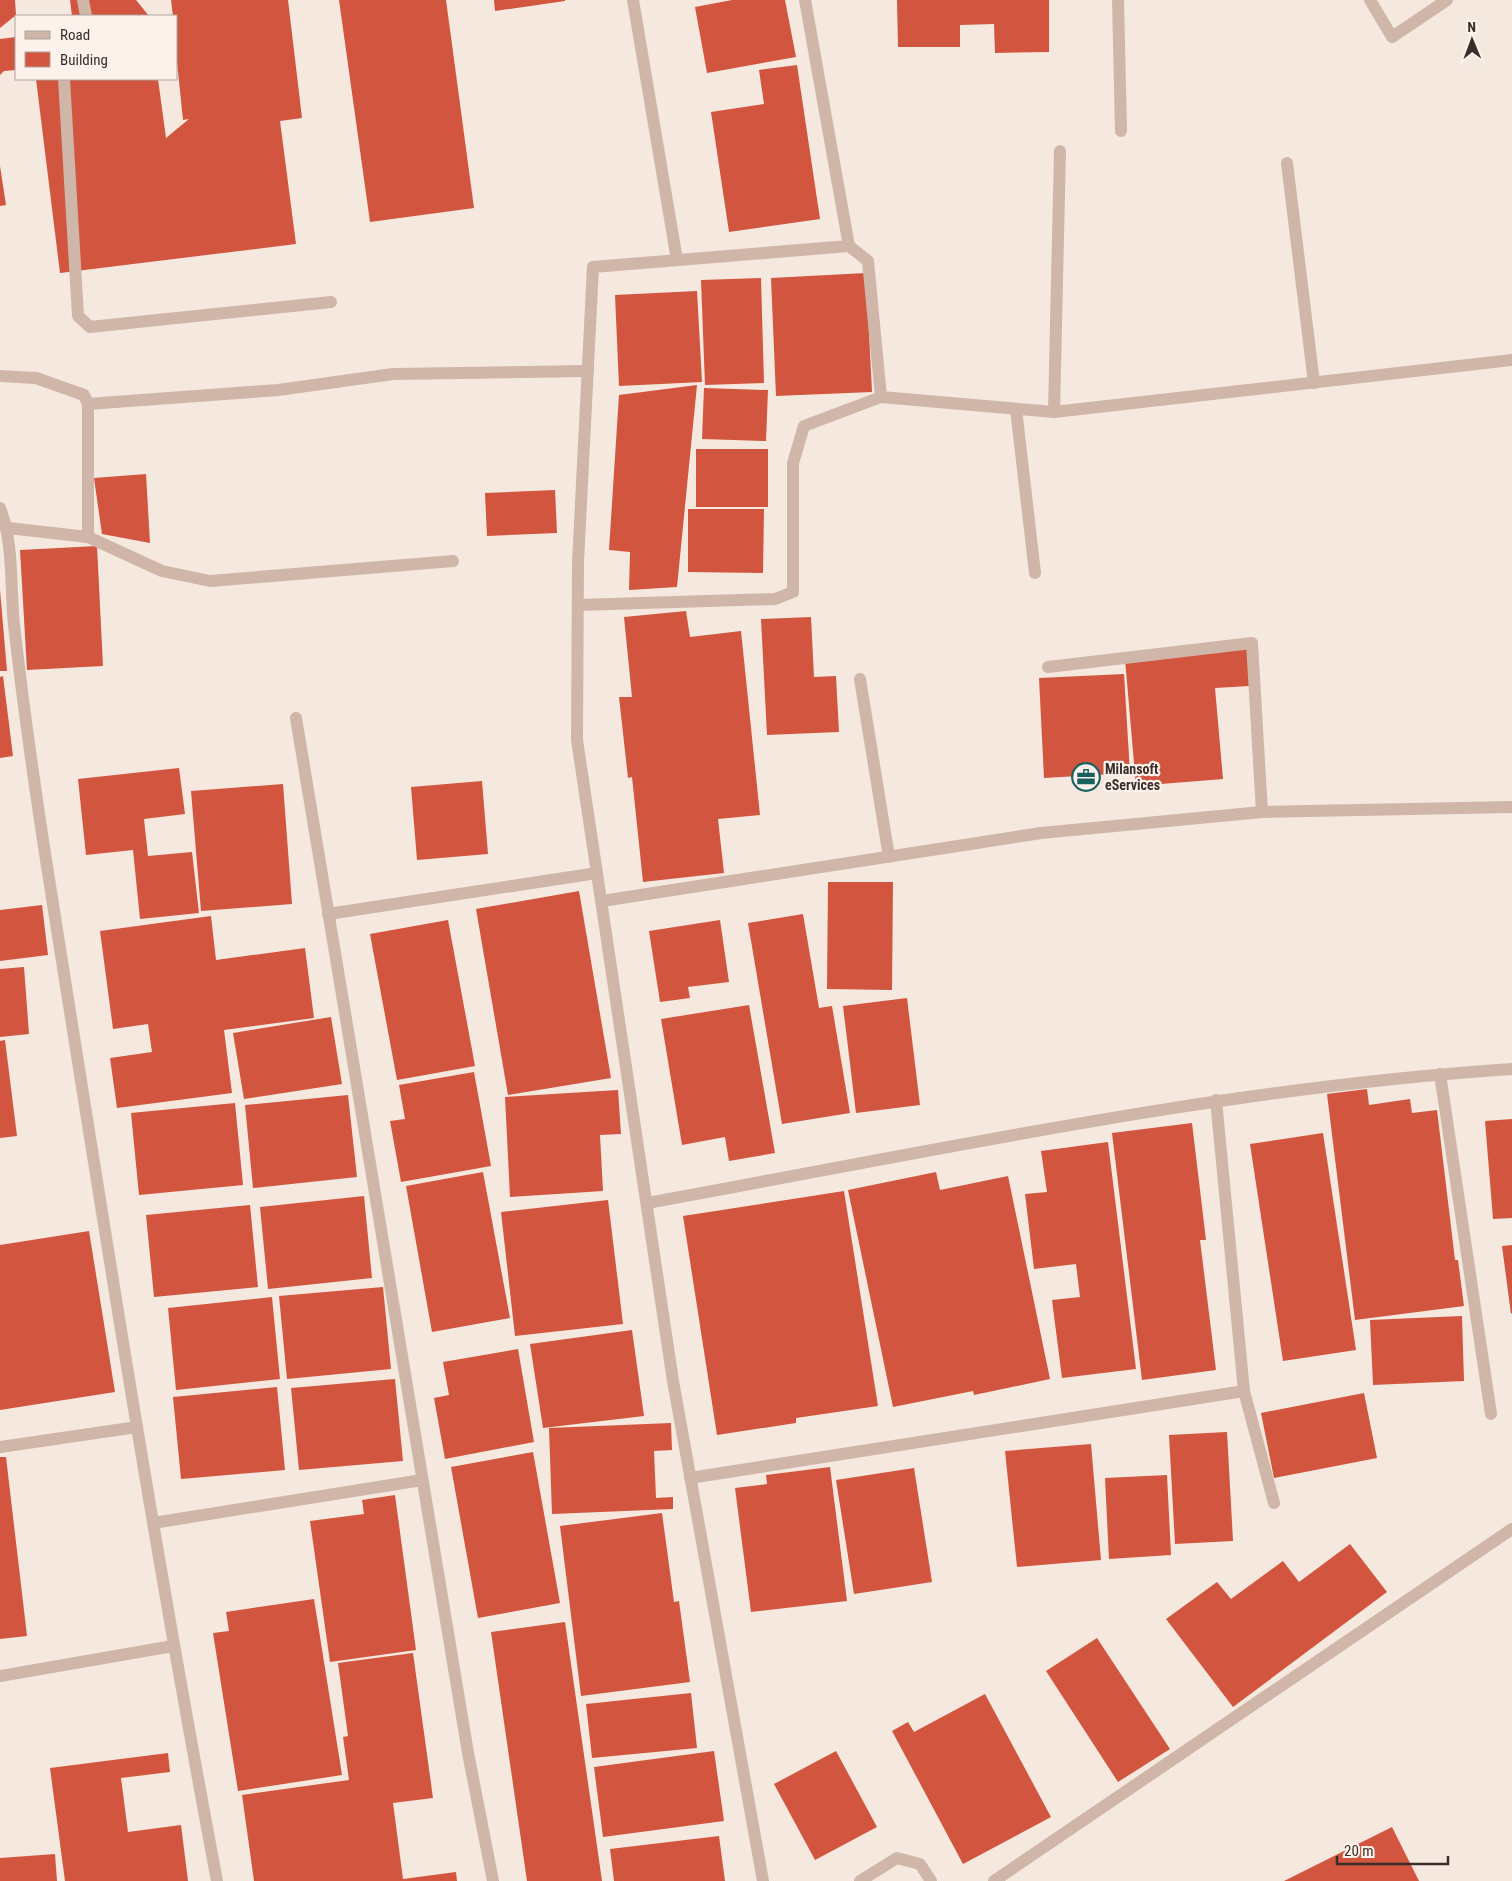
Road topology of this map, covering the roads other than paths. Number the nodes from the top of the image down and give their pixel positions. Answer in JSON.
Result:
{"nodes":[{"id":1,"x":84,"y":0,"type":"edge"},
{"id":2,"x":633,"y":0,"type":"edge"},
{"id":3,"x":805,"y":0,"type":"edge"},
{"id":4,"x":1118,"y":0,"type":"edge"},
{"id":5,"x":1370,"y":0,"type":"edge"},
{"id":6,"x":1447,"y":0,"type":"edge"},
{"id":7,"x":86,"y":15,"type":"edge"},
{"id":8,"x":64,"y":80,"type":"edge"},
{"id":9,"x":1120,"y":131,"type":"dead end"},
{"id":10,"x":1060,"y":151,"type":"dead end"},
{"id":11,"x":1287,"y":163,"type":"dead end"},
{"id":12,"x":850,"y":246,"type":"junction"},
{"id":13,"x":677,"y":260,"type":"junction"},
{"id":14,"x":331,"y":302,"type":"dead end"},
{"id":15,"x":1512,"y":360,"type":"edge"},
{"id":16,"x":588,"y":371,"type":"junction"},
{"id":17,"x":0,"y":376,"type":"edge"},
{"id":18,"x":1314,"y":382,"type":"junction"},
{"id":19,"x":881,"y":397,"type":"junction"},
{"id":20,"x":88,"y":404,"type":"junction"},
{"id":21,"x":1016,"y":409,"type":"junction"},
{"id":22,"x":1054,"y":412,"type":"junction"},
{"id":23,"x":0,"y":508,"type":"edge"},
{"id":24,"x":8,"y":528,"type":"junction"},
{"id":25,"x":88,"y":537,"type":"junction"},
{"id":26,"x":453,"y":561,"type":"dead end"},
{"id":27,"x":1035,"y":574,"type":"dead end"},
{"id":28,"x":578,"y":605,"type":"junction"},
{"id":29,"x":1048,"y":667,"type":"dead end"},
{"id":30,"x":860,"y":679,"type":"dead end"},
{"id":31,"x":296,"y":718,"type":"dead end"},
{"id":32,"x":1512,"y":807,"type":"edge"},
{"id":33,"x":1262,"y":812,"type":"junction"},
{"id":34,"x":889,"y":857,"type":"junction"},
{"id":35,"x":597,"y":873,"type":"junction"},
{"id":36,"x":602,"y":901,"type":"junction"},
{"id":37,"x":328,"y":914,"type":"junction"},
{"id":38,"x":1512,"y":1069,"type":"edge"},
{"id":39,"x":1440,"y":1074,"type":"junction"},
{"id":40,"x":1216,"y":1100,"type":"junction"},
{"id":41,"x":647,"y":1204,"type":"junction"},
{"id":42,"x":1244,"y":1391,"type":"junction"},
{"id":43,"x":1491,"y":1414,"type":"dead end"},
{"id":44,"x":137,"y":1427,"type":"junction"},
{"id":45,"x":0,"y":1447,"type":"edge"},
{"id":46,"x":690,"y":1478,"type":"junction"},
{"id":47,"x":422,"y":1480,"type":"junction"},
{"id":48,"x":1274,"y":1503,"type":"dead end"},
{"id":49,"x":153,"y":1523,"type":"junction"},
{"id":50,"x":1512,"y":1529,"type":"edge"},
{"id":51,"x":173,"y":1646,"type":"junction"},
{"id":52,"x":0,"y":1676,"type":"edge"},
{"id":53,"x":216,"y":1881,"type":"edge"},
{"id":54,"x":493,"y":1881,"type":"edge"},
{"id":55,"x":763,"y":1881,"type":"edge"},
{"id":56,"x":860,"y":1881,"type":"edge"},
{"id":57,"x":931,"y":1881,"type":"edge"},
{"id":58,"x":994,"y":1881,"type":"edge"}],
"edges":[{"from":1,"to":7,"type":"street"},
{"from":2,"to":13,"type":"street"},
{"from":3,"to":12,"type":"street"},
{"from":4,"to":9,"type":"street"},
{"from":5,"to":6,"type":"street"},
{"from":8,"to":14,"type":"street"},
{"from":10,"to":22,"type":"street"},
{"from":11,"to":18,"type":"street"},
{"from":12,"to":13,"type":"street"},
{"from":12,"to":19,"type":"street"},
{"from":13,"to":16,"type":"street"},
{"from":15,"to":18,"type":"street"},
{"from":16,"to":20,"type":"street"},
{"from":16,"to":28,"type":"street"},
{"from":17,"to":20,"type":"street"},
{"from":18,"to":22,"type":"street"},
{"from":19,"to":21,"type":"street"},
{"from":19,"to":28,"type":"street"},
{"from":20,"to":25,"type":"street"},
{"from":21,"to":22,"type":"street"},
{"from":21,"to":27,"type":"street"},
{"from":23,"to":24,"type":"street"},
{"from":24,"to":25,"type":"street"},
{"from":24,"to":44,"type":"street"},
{"from":25,"to":26,"type":"street"},
{"from":28,"to":35,"type":"street"},
{"from":29,"to":33,"type":"street"},
{"from":30,"to":34,"type":"street"},
{"from":31,"to":37,"type":"street"},
{"from":32,"to":33,"type":"street"},
{"from":33,"to":34,"type":"street"},
{"from":34,"to":36,"type":"street"},
{"from":35,"to":36,"type":"street"},
{"from":35,"to":37,"type":"street"},
{"from":36,"to":41,"type":"street"},
{"from":37,"to":47,"type":"street"},
{"from":38,"to":39,"type":"street"},
{"from":39,"to":40,"type":"street"},
{"from":39,"to":43,"type":"street"},
{"from":40,"to":41,"type":"street"},
{"from":40,"to":42,"type":"street"},
{"from":41,"to":46,"type":"street"},
{"from":42,"to":46,"type":"street"},
{"from":42,"to":48,"type":"street"},
{"from":44,"to":45,"type":"street"},
{"from":44,"to":49,"type":"street"},
{"from":46,"to":55,"type":"street"},
{"from":47,"to":49,"type":"street"},
{"from":47,"to":54,"type":"street"},
{"from":49,"to":51,"type":"street"},
{"from":50,"to":58,"type":"street"},
{"from":51,"to":52,"type":"street"},
{"from":51,"to":53,"type":"street"},
{"from":56,"to":57,"type":"street"}]}
